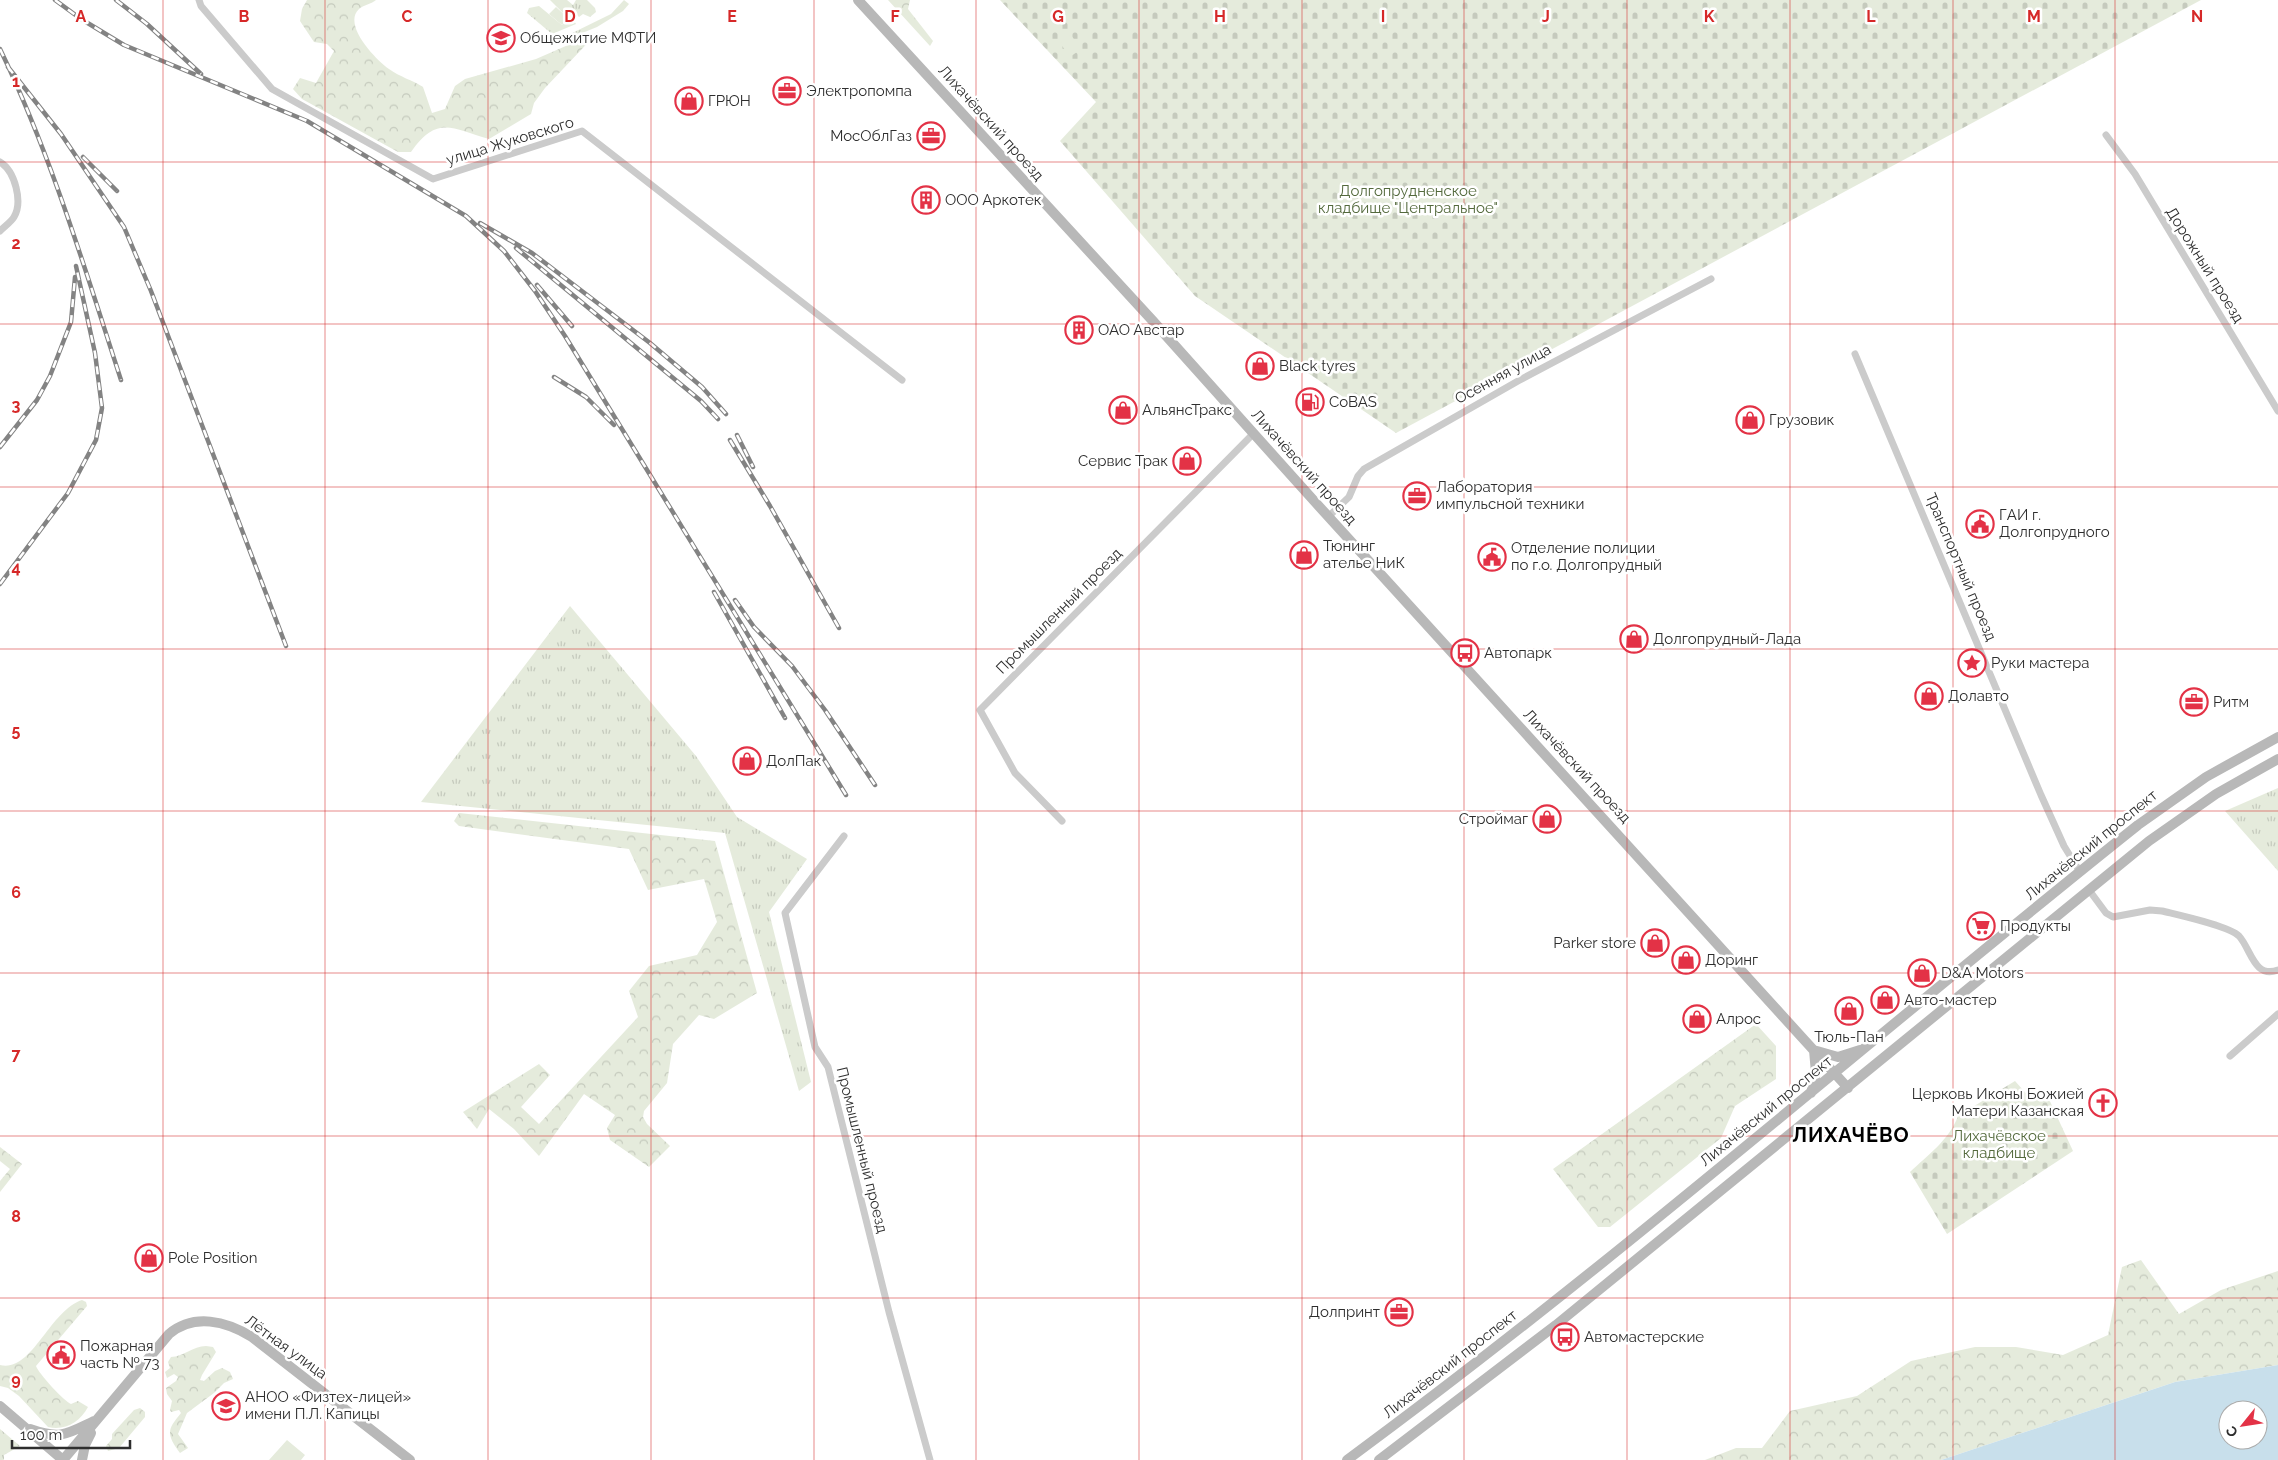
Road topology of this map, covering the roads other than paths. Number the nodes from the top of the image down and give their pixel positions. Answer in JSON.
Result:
{"nodes":[{"id":1,"x":199,"y":0,"type":"edge"},
{"id":2,"x":858,"y":0,"type":"edge"},
{"id":3,"x":2106,"y":136,"type":"dead end"},
{"id":4,"x":0,"y":162,"type":"edge"},
{"id":5,"x":0,"y":232,"type":"edge"},
{"id":6,"x":1711,"y":279,"type":"dead end"},
{"id":7,"x":1855,"y":354,"type":"dead end"},
{"id":8,"x":902,"y":380,"type":"dead end"},
{"id":9,"x":2278,"y":411,"type":"edge"},
{"id":10,"x":1254,"y":433,"type":"junction"},
{"id":11,"x":1328,"y":516,"type":"junction"},
{"id":12,"x":2278,"y":737,"type":"edge"},
{"id":13,"x":2278,"y":759,"type":"edge"},
{"id":14,"x":1062,"y":821,"type":"dead end"},
{"id":15,"x":844,"y":836,"type":"dead end"},
{"id":16,"x":2080,"y":872,"type":"junction"},
{"id":17,"x":2089,"y":890,"type":"junction"},
{"id":18,"x":2278,"y":970,"type":"edge"},
{"id":19,"x":2278,"y":1014,"type":"edge"},
{"id":20,"x":1866,"y":1048,"type":"junction"},
{"id":21,"x":1814,"y":1049,"type":"junction"},
{"id":22,"x":2230,"y":1056,"type":"dead end"},
{"id":23,"x":1836,"y":1073,"type":"junction"},
{"id":24,"x":1848,"y":1088,"type":"junction"},
{"id":25,"x":1811,"y":1093,"type":"junction"},
{"id":26,"x":0,"y":1406,"type":"edge"},
{"id":27,"x":98,"y":1419,"type":"junction"},
{"id":28,"x":25,"y":1428,"type":"junction"},
{"id":29,"x":63,"y":1460,"type":"edge"},
{"id":30,"x":82,"y":1460,"type":"edge"},
{"id":31,"x":410,"y":1460,"type":"edge"},
{"id":32,"x":930,"y":1460,"type":"edge"},
{"id":33,"x":1347,"y":1460,"type":"edge"},
{"id":34,"x":1379,"y":1460,"type":"edge"}],
"edges":[{"from":1,"to":8,"type":"street","name":"улица Жуковского"},
{"from":2,"to":10,"type":"main road","name":"Лихачёвский проезд"},
{"from":3,"to":9,"type":"street","name":"Дорожный проезд"},
{"from":4,"to":5,"type":"street"},
{"from":6,"to":11,"type":"street","name":"Осенняя улица"},
{"from":7,"to":16,"type":"street","name":"Транспортный проезд"},
{"from":10,"to":11,"type":"main road","name":"Лихачёвский проезд"},
{"from":10,"to":14,"type":"street","name":"Промышленный проезд"},
{"from":11,"to":21,"type":"main road","name":"Лихачёвский проезд"},
{"from":12,"to":16,"type":"main road","name":"Лихачёвский проспект"},
{"from":13,"to":17,"type":"main road"},
{"from":15,"to":32,"type":"street","name":"Промышленный проезд"},
{"from":16,"to":20,"type":"main road","name":"Лихачёвский проспект"},
{"from":17,"to":18,"type":"street"},
{"from":17,"to":24,"type":"main road"},
{"from":19,"to":22,"type":"street"},
{"from":20,"to":21,"type":"main road"},
{"from":20,"to":23,"type":"main road","name":"Лихачёвский проспект"},
{"from":21,"to":23,"type":"main road","name":"Лихачёвский проезд"},
{"from":21,"to":25,"type":"main road"},
{"from":23,"to":24,"type":"main road","name":"Лихачёвский проезд"},
{"from":23,"to":25,"type":"main road","name":"Лихачёвский проспект"},
{"from":24,"to":34,"type":"main road"},
{"from":25,"to":33,"type":"main road","name":"Лихачёвский проспект"},
{"from":26,"to":28,"type":"main road"},
{"from":27,"to":28,"type":"main road"},
{"from":27,"to":29,"type":"main road","name":"Лётная улица"},
{"from":27,"to":30,"type":"main road"},
{"from":27,"to":31,"type":"main road","name":"Лётная улица"},
{"from":28,"to":29,"type":"main road"}]}
